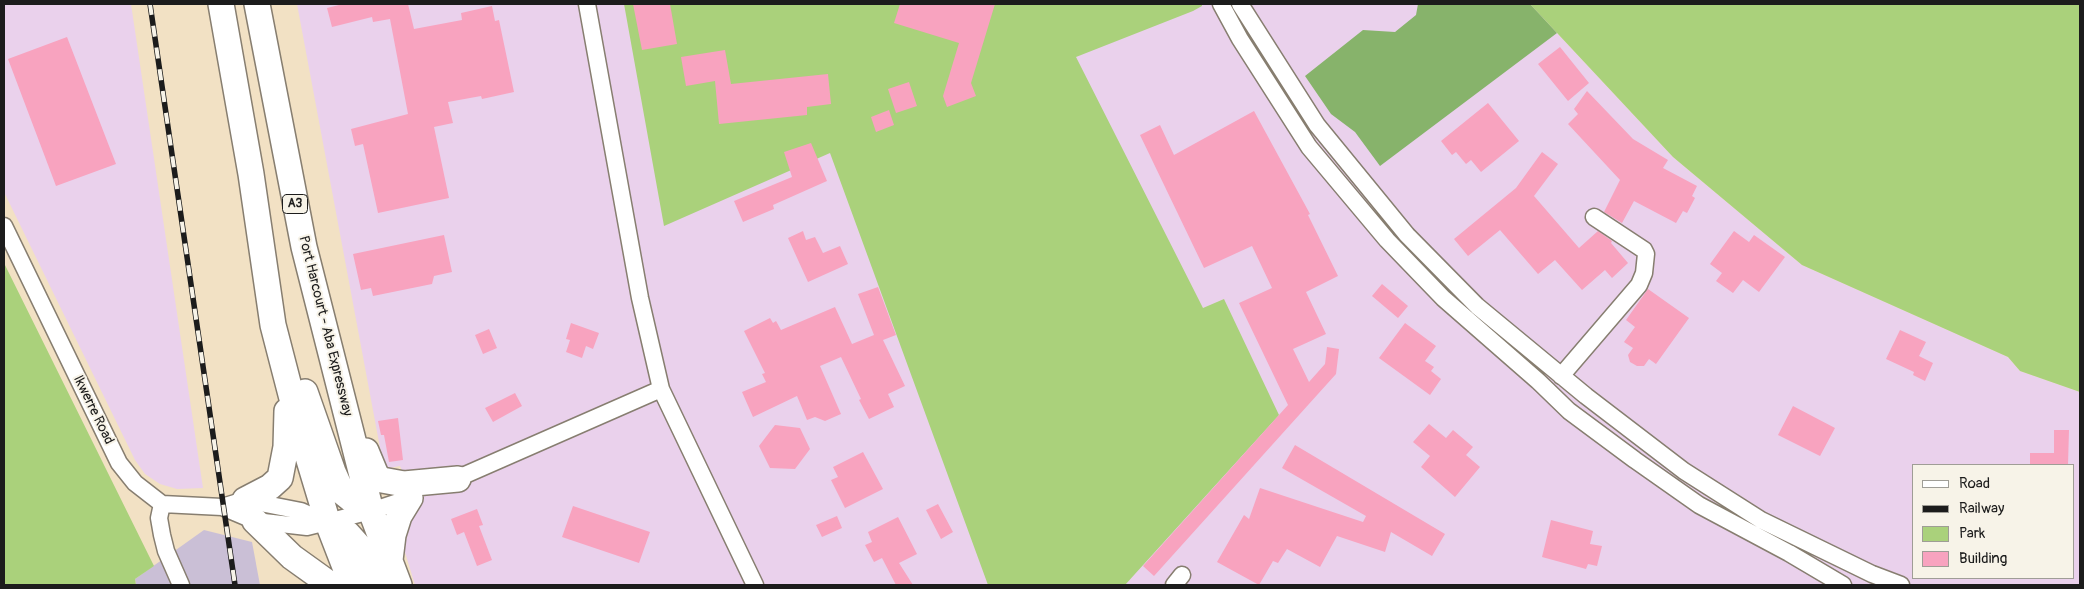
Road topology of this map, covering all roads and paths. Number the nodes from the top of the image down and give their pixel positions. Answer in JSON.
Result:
{"nodes":[{"id":1,"x":221,"y":4,"type":"edge"},
{"id":2,"x":257,"y":4,"type":"edge"},
{"id":3,"x":587,"y":4,"type":"edge"},
{"id":4,"x":1221,"y":4,"type":"edge"},
{"id":5,"x":1240,"y":4,"type":"edge"},
{"id":6,"x":1594,"y":217,"type":"dead end"},
{"id":7,"x":4,"y":226,"type":"edge"},
{"id":8,"x":273,"y":325,"type":"junction"},
{"id":9,"x":1561,"y":376,"type":"junction"},
{"id":10,"x":287,"y":381,"type":"junction"},
{"id":11,"x":661,"y":388,"type":"junction"},
{"id":12,"x":343,"y":401,"type":"junction"},
{"id":13,"x":458,"y":479,"type":"junction"},
{"id":14,"x":410,"y":498,"type":"junction"},
{"id":15,"x":162,"y":504,"type":"junction"},
{"id":16,"x":241,"y":509,"type":"junction"},
{"id":17,"x":371,"y":511,"type":"junction"},
{"id":18,"x":328,"y":522,"type":"junction"},
{"id":19,"x":390,"y":563,"type":"junction"},
{"id":20,"x":1867,"y":579,"type":"edge"},
{"id":21,"x":181,"y":585,"type":"edge"},
{"id":22,"x":331,"y":585,"type":"edge"},
{"id":23,"x":352,"y":585,"type":"edge"},
{"id":24,"x":378,"y":585,"type":"edge"},
{"id":25,"x":399,"y":585,"type":"edge"},
{"id":26,"x":755,"y":585,"type":"edge"},
{"id":27,"x":1843,"y":585,"type":"edge"},
{"id":28,"x":1901,"y":585,"type":"edge"}],
"edges":[{"from":1,"to":8,"type":"highway"},
{"from":2,"to":12,"type":"highway","name":"Port Harcourt - Aba Expressway","number":"A3"},
{"from":3,"to":11,"type":"street"},
{"from":4,"to":27,"type":"street"},
{"from":5,"to":9,"type":"street"},
{"from":6,"to":9,"type":"street"},
{"from":7,"to":15,"type":"street","name":"Ikwerre Road"},
{"from":8,"to":10,"type":"highway"},
{"from":8,"to":17,"type":"highway"},
{"from":9,"to":20,"type":"street"},
{"from":10,"to":16,"type":"highway"},
{"from":10,"to":18,"type":"highway"},
{"from":11,"to":13,"type":"street"},
{"from":11,"to":26,"type":"street"},
{"from":12,"to":13,"type":"highway"},
{"from":12,"to":17,"type":"highway","name":"Port Harcourt - Aba Expressway","number":"A3"},
{"from":13,"to":14,"type":"street"},
{"from":14,"to":17,"type":"street"},
{"from":14,"to":19,"type":"highway"},
{"from":15,"to":16,"type":"street"},
{"from":15,"to":21,"type":"street"},
{"from":16,"to":18,"type":"street"},
{"from":16,"to":18,"type":"street"},
{"from":16,"to":22,"type":"highway"},
{"from":17,"to":18,"type":"street"},
{"from":17,"to":19,"type":"highway","name":"Port Harcourt - Aba Expressway","number":"A3"},
{"from":18,"to":23,"type":"highway"},
{"from":18,"to":24,"type":"highway"},
{"from":19,"to":25,"type":"highway","name":"Port Harcourt - Aba Expressway","number":"A3"},
{"from":20,"to":28,"type":"street"}]}
